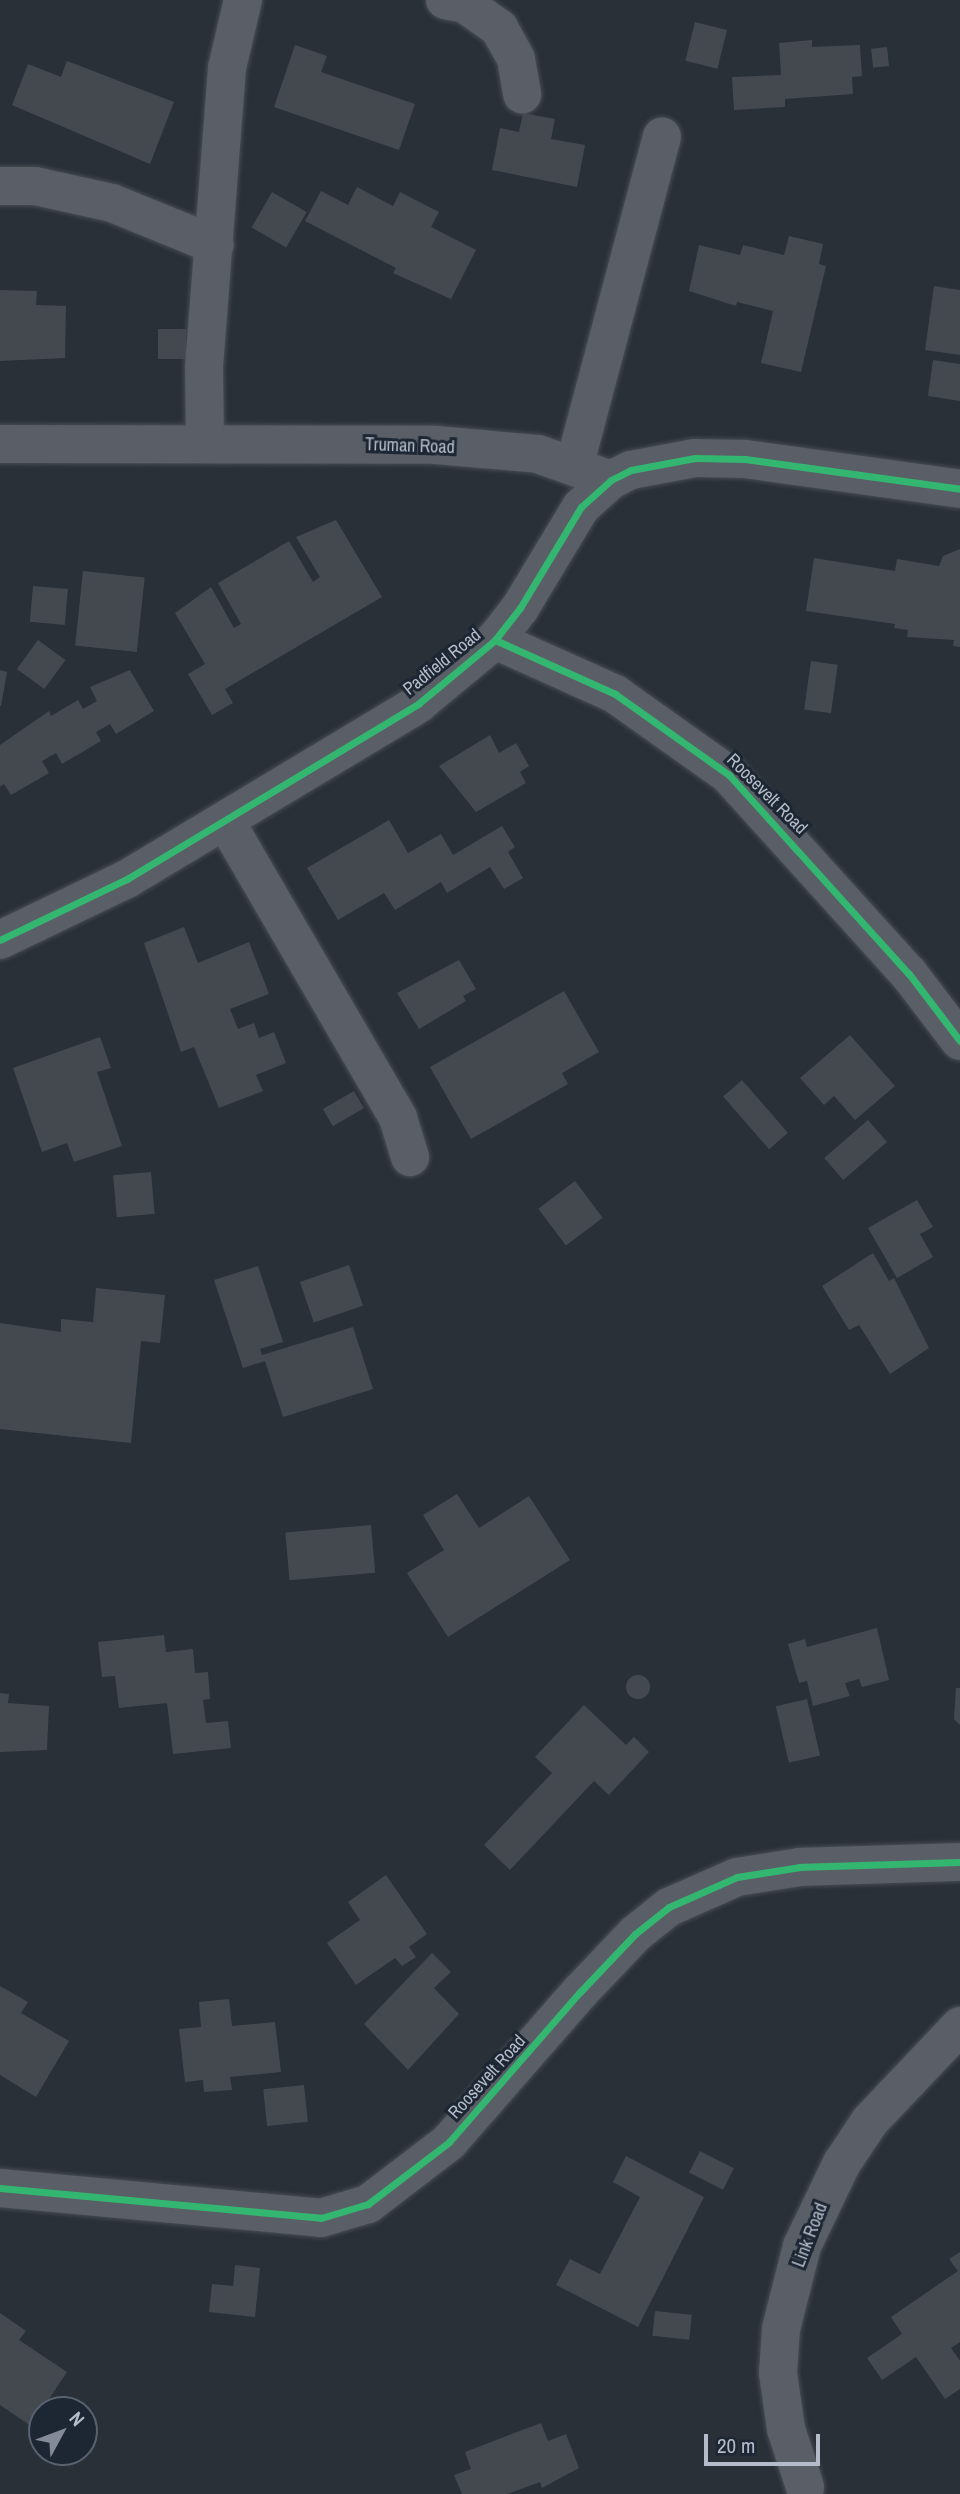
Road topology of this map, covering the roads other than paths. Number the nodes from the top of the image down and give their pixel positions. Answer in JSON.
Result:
{"nodes":[{"id":1,"x":243,"y":0,"type":"edge"},
{"id":2,"x":445,"y":0,"type":"edge"},
{"id":3,"x":522,"y":94,"type":"dead end"},
{"id":4,"x":662,"y":137,"type":"dead end"},
{"id":5,"x":0,"y":186,"type":"edge"},
{"id":6,"x":215,"y":245,"type":"junction"},
{"id":7,"x":0,"y":444,"type":"edge"},
{"id":8,"x":205,"y":444,"type":"junction"},
{"id":9,"x":574,"y":467,"type":"junction"},
{"id":10,"x":611,"y":480,"type":"junction"},
{"id":11,"x":960,"y":489,"type":"edge"},
{"id":12,"x":495,"y":640,"type":"junction"},
{"id":13,"x":226,"y":822,"type":"junction"},
{"id":14,"x":0,"y":940,"type":"edge"},
{"id":15,"x":960,"y":1041,"type":"edge"},
{"id":16,"x":410,"y":1157,"type":"dead end"},
{"id":17,"x":960,"y":1863,"type":"edge"},
{"id":18,"x":960,"y":2026,"type":"edge"},
{"id":19,"x":0,"y":2188,"type":"edge"},
{"id":20,"x":801,"y":2492,"type":"edge"}],
"edges":[{"from":1,"to":6,"type":"street"},
{"from":2,"to":3,"type":"street"},
{"from":4,"to":9,"type":"street"},
{"from":5,"to":6,"type":"street"},
{"from":6,"to":8,"type":"street"},
{"from":7,"to":8,"type":"street","name":"Truman Road"},
{"from":8,"to":9,"type":"street","name":"Truman Road"},
{"from":9,"to":10,"type":"street","name":"Truman Road"},
{"from":10,"to":11,"type":"street","name":"Padfield Road"},
{"from":10,"to":12,"type":"street","name":"Padfield Road"},
{"from":12,"to":13,"type":"street","name":"Padfield Road"},
{"from":12,"to":15,"type":"street","name":"Roosevelt Road"},
{"from":13,"to":14,"type":"street","name":"Padfield Road"},
{"from":13,"to":16,"type":"street"},
{"from":17,"to":19,"type":"street","name":"Roosevelt Road"},
{"from":18,"to":20,"type":"street","name":"Link Road"}]}
